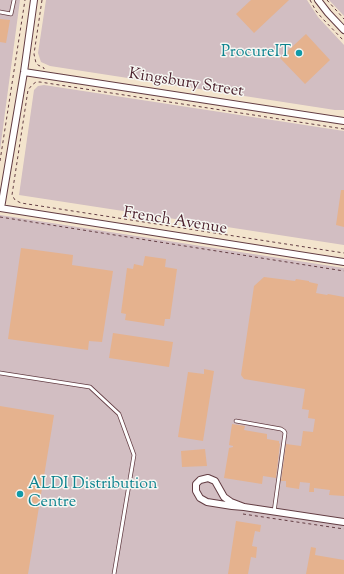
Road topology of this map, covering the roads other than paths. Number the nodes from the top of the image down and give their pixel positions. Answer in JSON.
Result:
{"nodes":[{"id":1,"x":14,"y":0,"type":"edge"},
{"id":2,"x":34,"y":0,"type":"edge"},
{"id":3,"x":318,"y":0,"type":"edge"},
{"id":4,"x":0,"y":12,"type":"edge"},
{"id":5,"x":344,"y":30,"type":"edge"},
{"id":6,"x":24,"y":72,"type":"junction"},
{"id":7,"x":344,"y":121,"type":"edge"},
{"id":8,"x":0,"y":208,"type":"edge"},
{"id":9,"x":344,"y":262,"type":"edge"},
{"id":10,"x":0,"y":373,"type":"edge"},
{"id":11,"x":236,"y":421,"type":"dead end"},
{"id":12,"x":244,"y":507,"type":"junction"},
{"id":13,"x":274,"y":512,"type":"junction"},
{"id":14,"x":344,"y":522,"type":"edge"},
{"id":15,"x":114,"y":574,"type":"edge"}],
"edges":[{"from":1,"to":4,"type":"lane"},
{"from":2,"to":6,"type":"street"},
{"from":3,"to":5,"type":"street"},
{"from":6,"to":7,"type":"street","name":"Kingsbury Street"},
{"from":6,"to":8,"type":"street"},
{"from":8,"to":9,"type":"street","name":"French Avenue"},
{"from":10,"to":15,"type":"lane"},
{"from":11,"to":13,"type":"lane"},
{"from":12,"to":12,"type":"street"},
{"from":12,"to":13,"type":"street"},
{"from":13,"to":14,"type":"street"}]}
